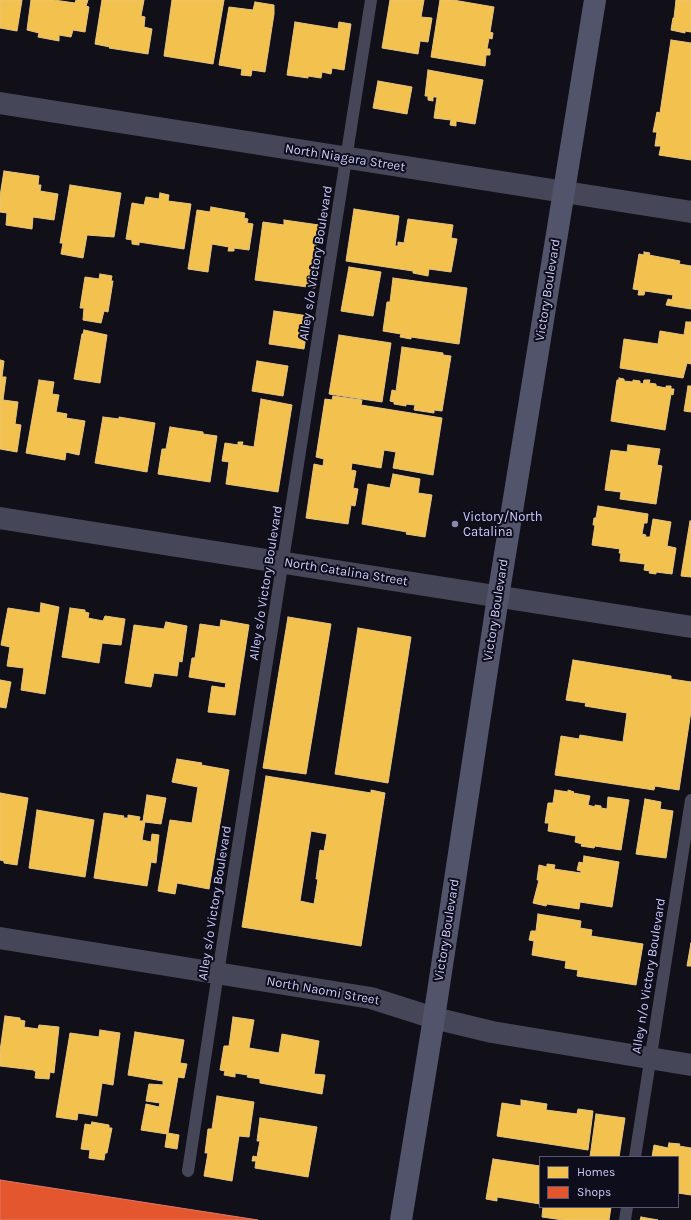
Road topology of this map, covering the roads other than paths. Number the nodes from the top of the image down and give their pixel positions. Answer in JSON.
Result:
{"nodes":[{"id":1,"x":372,"y":0,"type":"edge"},
{"id":2,"x":594,"y":0,"type":"edge"},
{"id":3,"x":0,"y":103,"type":"edge"},
{"id":4,"x":346,"y":158,"type":"junction"},
{"id":5,"x":564,"y":192,"type":"junction"},
{"id":6,"x":691,"y":212,"type":"edge"},
{"id":7,"x":0,"y":518,"type":"edge"},
{"id":8,"x":283,"y":562,"type":"junction"},
{"id":9,"x":498,"y":597,"type":"junction"},
{"id":10,"x":691,"y":627,"type":"edge"},
{"id":11,"x":691,"y":800,"type":"edge"},
{"id":12,"x":0,"y":938,"type":"edge"},
{"id":13,"x":218,"y":972,"type":"junction"},
{"id":14,"x":434,"y":1018,"type":"junction"},
{"id":15,"x":651,"y":1059,"type":"junction"},
{"id":16,"x":691,"y":1065,"type":"edge"},
{"id":17,"x":635,"y":1156,"type":"edge"},
{"id":18,"x":188,"y":1171,"type":"dead end"},
{"id":19,"x":627,"y":1208,"type":"edge"},
{"id":20,"x":401,"y":1220,"type":"edge"},
{"id":21,"x":625,"y":1220,"type":"edge"}],
"edges":[{"from":1,"to":4,"type":"lane","name":"Alley s/o Victory Boulevard"},
{"from":2,"to":5,"type":"main road","name":"Victory Boulevard"},
{"from":3,"to":4,"type":"street","name":"North Niagara Street"},
{"from":4,"to":5,"type":"street","name":"North Niagara Street"},
{"from":4,"to":8,"type":"lane","name":"Alley s/o Victory Boulevard"},
{"from":5,"to":6,"type":"street","name":"North Niagara Street"},
{"from":5,"to":9,"type":"main road","name":"Victory Boulevard"},
{"from":7,"to":8,"type":"street","name":"North Catalina Street"},
{"from":8,"to":9,"type":"street","name":"North Catalina Street"},
{"from":8,"to":13,"type":"lane","name":"Alley s/o Victory Boulevard"},
{"from":9,"to":10,"type":"street","name":"North Catalina Street"},
{"from":9,"to":14,"type":"main road","name":"Victory Boulevard"},
{"from":11,"to":15,"type":"lane","name":"Alley n/o Victory Boulevard"},
{"from":12,"to":13,"type":"street","name":"North Naomi Street"},
{"from":13,"to":14,"type":"street","name":"North Naomi Street"},
{"from":13,"to":18,"type":"lane","name":"Alley s/o Victory Boulevard"},
{"from":14,"to":15,"type":"street","name":"North Naomi Street"},
{"from":14,"to":20,"type":"main road","name":"Victory Boulevard"},
{"from":15,"to":16,"type":"street","name":"North Naomi Street"},
{"from":15,"to":17,"type":"lane","name":"Alley n/o Victory Boulevard"},
{"from":19,"to":21,"type":"lane"}]}
